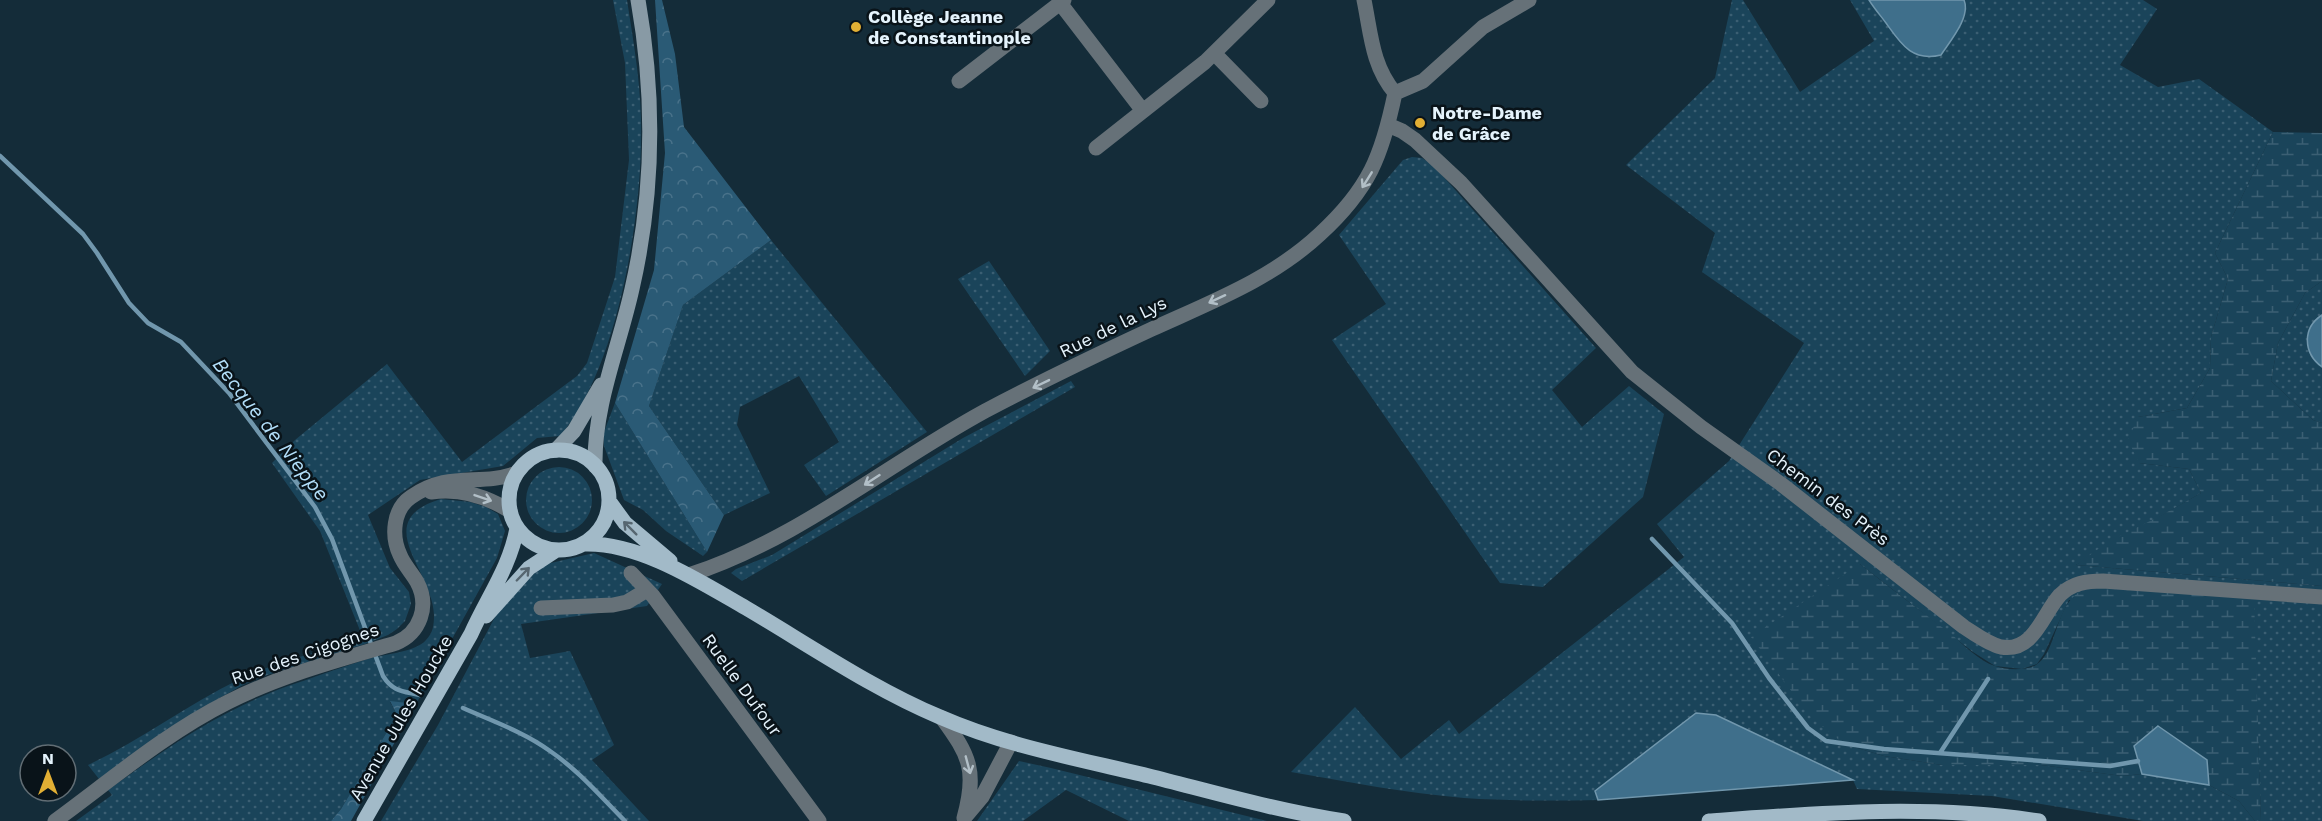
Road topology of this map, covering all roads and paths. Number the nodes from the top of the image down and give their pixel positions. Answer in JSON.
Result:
{"nodes":[{"id":1,"x":638,"y":0,"type":"edge"},
{"id":2,"x":1268,"y":0,"type":"edge"},
{"id":3,"x":1364,"y":0,"type":"edge"},
{"id":4,"x":1529,"y":0,"type":"edge"},
{"id":5,"x":1062,"y":1,"type":"edge"},
{"id":6,"x":1214,"y":53,"type":"junction"},
{"id":7,"x":959,"y":81,"type":"dead end"},
{"id":8,"x":1395,"y":93,"type":"junction"},
{"id":9,"x":1261,"y":101,"type":"dead end"},
{"id":10,"x":1143,"y":111,"type":"junction"},
{"id":11,"x":1388,"y":125,"type":"junction"},
{"id":12,"x":1096,"y":148,"type":"dead end"},
{"id":13,"x":607,"y":374,"type":"junction"},
{"id":14,"x":556,"y":450,"type":"junction"},
{"id":15,"x":595,"y":466,"type":"junction"},
{"id":16,"x":517,"y":472,"type":"junction"},
{"id":17,"x":413,"y":495,"type":"junction"},
{"id":18,"x":609,"y":501,"type":"junction"},
{"id":19,"x":510,"y":511,"type":"junction"},
{"id":20,"x":517,"y":528,"type":"junction"},
{"id":21,"x":584,"y":544,"type":"junction"},
{"id":22,"x":555,"y":550,"type":"junction"},
{"id":23,"x":631,"y":573,"type":"dead end"},
{"id":24,"x":689,"y":575,"type":"junction"},
{"id":25,"x":647,"y":590,"type":"junction"},
{"id":26,"x":2322,"y":597,"type":"edge"},
{"id":27,"x":541,"y":608,"type":"dead end"},
{"id":28,"x":471,"y":634,"type":"junction"},
{"id":29,"x":942,"y":718,"type":"junction"},
{"id":30,"x":1011,"y":742,"type":"junction"},
{"id":31,"x":963,"y":819,"type":"edge"},
{"id":32,"x":56,"y":821,"type":"edge"},
{"id":33,"x":364,"y":821,"type":"edge"},
{"id":34,"x":819,"y":821,"type":"edge"},
{"id":35,"x":1344,"y":821,"type":"edge"},
{"id":36,"x":1709,"y":821,"type":"edge"},
{"id":37,"x":2039,"y":821,"type":"edge"}],
"edges":[{"from":1,"to":13,"type":"main road"},
{"from":2,"to":6,"type":"street"},
{"from":3,"to":8,"type":"street"},
{"from":4,"to":8,"type":"street"},
{"from":5,"to":7,"type":"street"},
{"from":5,"to":10,"type":"street"},
{"from":6,"to":9,"type":"street"},
{"from":6,"to":10,"type":"street"},
{"from":8,"to":11,"type":"street","name":"Rue de la Lys"},
{"from":10,"to":12,"type":"street"},
{"from":11,"to":24,"type":"street","name":"Rue de la Lys","one_way":true},
{"from":11,"to":26,"type":"street","name":"Chemin des Près"},
{"from":13,"to":14,"type":"main road"},
{"from":13,"to":15,"type":"main road"},
{"from":14,"to":15,"type":"main road"},
{"from":14,"to":16,"type":"main road"},
{"from":15,"to":18,"type":"main road"},
{"from":16,"to":17,"type":"street"},
{"from":16,"to":19,"type":"main road"},
{"from":17,"to":19,"type":"street","one_way":true},
{"from":17,"to":32,"type":"street","name":"Rue des Cigognes"},
{"from":18,"to":21,"type":"main road"},
{"from":24,"to":18,"type":"main road","one_way":true},
{"from":19,"to":20,"type":"main road"},
{"from":20,"to":22,"type":"main road"},
{"from":20,"to":28,"type":"main road","name":"Avenue Jules Houcke"},
{"from":21,"to":22,"type":"main road"},
{"from":21,"to":24,"type":"main road"},
{"from":28,"to":22,"type":"main road","name":"Avenue Jules Houcke","one_way":true},
{"from":23,"to":25,"type":"street","name":"Ruelle Dufour"},
{"from":24,"to":29,"type":"main road"},
{"from":25,"to":27,"type":"street"},
{"from":25,"to":34,"type":"street","name":"Ruelle Dufour"},
{"from":28,"to":33,"type":"main road","name":"Avenue Jules Houcke"},
{"from":29,"to":30,"type":"main road"},
{"from":29,"to":31,"type":"street","one_way":true},
{"from":30,"to":31,"type":"street"},
{"from":30,"to":35,"type":"main road"},
{"from":36,"to":37,"type":"main road"}]}
